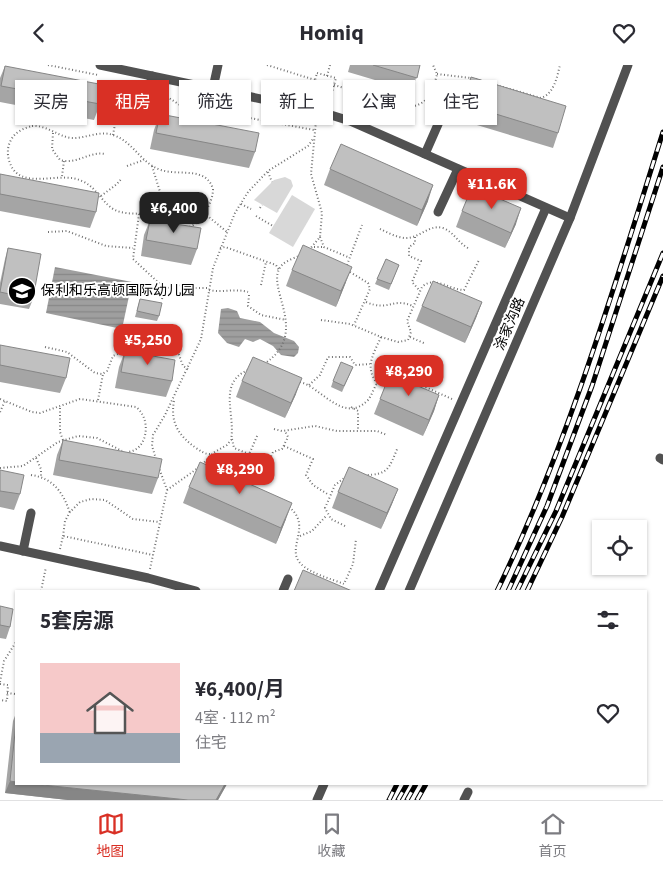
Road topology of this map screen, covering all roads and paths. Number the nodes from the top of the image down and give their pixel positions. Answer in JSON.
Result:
{"nodes":[{"id":1,"x":48,"y":65,"type":"edge"},
{"id":2,"x":100,"y":65,"type":"edge"},
{"id":3,"x":218,"y":65,"type":"edge"},
{"id":4,"x":267,"y":65,"type":"edge"},
{"id":5,"x":330,"y":65,"type":"edge"},
{"id":6,"x":433,"y":65,"type":"edge"},
{"id":7,"x":560,"y":65,"type":"edge"},
{"id":8,"x":628,"y":65,"type":"edge"},
{"id":9,"x":437,"y":74,"type":"junction"},
{"id":10,"x":152,"y":76,"type":"junction"},
{"id":11,"x":327,"y":76,"type":"junction"},
{"id":12,"x":104,"y":77,"type":"dead end"},
{"id":13,"x":151,"y":80,"type":"edge"},
{"id":14,"x":215,"y":80,"type":"edge"},
{"id":15,"x":315,"y":80,"type":"joint"},
{"id":16,"x":179,"y":81,"type":"edge"},
{"id":17,"x":334,"y":85,"type":"junction"},
{"id":18,"x":333,"y":89,"type":"edge"},
{"id":19,"x":251,"y":96,"type":"edge"},
{"id":20,"x":169,"y":98,"type":"edge"},
{"id":21,"x":115,"y":125,"type":"edge"},
{"id":22,"x":438,"y":125,"type":"edge"},
{"id":23,"x":314,"y":130,"type":"dead end"},
{"id":24,"x":53,"y":133,"type":"junction"},
{"id":25,"x":113,"y":135,"type":"junction"},
{"id":26,"x":105,"y":154,"type":"dead end"},
{"id":27,"x":425,"y":154,"type":"junction"},
{"id":28,"x":144,"y":160,"type":"junction"},
{"id":29,"x":64,"y":161,"type":"junction"},
{"id":30,"x":127,"y":166,"type":"dead end"},
{"id":31,"x":152,"y":166,"type":"junction"},
{"id":32,"x":458,"y":169,"type":"junction"},
{"id":33,"x":268,"y":171,"type":"junction"},
{"id":34,"x":62,"y":176,"type":"junction"},
{"id":35,"x":122,"y":178,"type":"dead end"},
{"id":36,"x":272,"y":182,"type":"dead end"},
{"id":37,"x":101,"y":196,"type":"junction"},
{"id":38,"x":241,"y":204,"type":"junction"},
{"id":39,"x":262,"y":205,"type":"dead end"},
{"id":40,"x":260,"y":208,"type":"dead end"},
{"id":41,"x":546,"y":208,"type":"junction"},
{"id":42,"x":251,"y":209,"type":"dead end"},
{"id":43,"x":438,"y":212,"type":"dead end"},
{"id":44,"x":204,"y":213,"type":"junction"},
{"id":45,"x":139,"y":214,"type":"junction"},
{"id":46,"x":256,"y":216,"type":"dead end"},
{"id":47,"x":158,"y":217,"type":"junction"},
{"id":48,"x":570,"y":218,"type":"junction"},
{"id":49,"x":362,"y":225,"type":"dead end"},
{"id":50,"x":273,"y":226,"type":"dead end"},
{"id":51,"x":380,"y":229,"type":"dead end"},
{"id":52,"x":48,"y":232,"type":"dead end"},
{"id":53,"x":227,"y":233,"type":"junction"},
{"id":54,"x":320,"y":237,"type":"junction"},
{"id":55,"x":414,"y":237,"type":"junction"},
{"id":56,"x":223,"y":241,"type":"junction"},
{"id":57,"x":224,"y":247,"type":"junction"},
{"id":58,"x":324,"y":247,"type":"junction"},
{"id":59,"x":133,"y":248,"type":"junction"},
{"id":60,"x":220,"y":248,"type":"junction"},
{"id":61,"x":312,"y":248,"type":"junction"},
{"id":62,"x":468,"y":248,"type":"dead end"},
{"id":63,"x":348,"y":257,"type":"junction"},
{"id":64,"x":479,"y":260,"type":"dead end"},
{"id":65,"x":266,"y":262,"type":"junction"},
{"id":66,"x":283,"y":264,"type":"junction"},
{"id":67,"x":276,"y":265,"type":"junction"},
{"id":68,"x":279,"y":273,"type":"junction"},
{"id":69,"x":261,"y":285,"type":"dead end"},
{"id":70,"x":208,"y":289,"type":"junction"},
{"id":71,"x":420,"y":291,"type":"junction"},
{"id":72,"x":248,"y":292,"type":"dead end"},
{"id":73,"x":163,"y":293,"type":"junction"},
{"id":74,"x":249,"y":295,"type":"dead end"},
{"id":75,"x":162,"y":299,"type":"dead end"},
{"id":76,"x":365,"y":302,"type":"junction"},
{"id":77,"x":413,"y":306,"type":"junction"},
{"id":78,"x":286,"y":320,"type":"junction"},
{"id":79,"x":321,"y":320,"type":"dead end"},
{"id":80,"x":354,"y":325,"type":"junction"},
{"id":81,"x":158,"y":329,"type":"dead end"},
{"id":82,"x":153,"y":337,"type":"junction"},
{"id":83,"x":381,"y":337,"type":"junction"},
{"id":84,"x":410,"y":337,"type":"junction"},
{"id":85,"x":426,"y":344,"type":"dead end"},
{"id":86,"x":45,"y":347,"type":"dead end"},
{"id":87,"x":344,"y":357,"type":"junction"},
{"id":88,"x":268,"y":361,"type":"junction"},
{"id":89,"x":345,"y":363,"type":"edge"},
{"id":90,"x":370,"y":364,"type":"junction"},
{"id":91,"x":272,"y":365,"type":"edge"},
{"id":92,"x":259,"y":367,"type":"edge"},
{"id":93,"x":188,"y":369,"type":"junction"},
{"id":94,"x":253,"y":369,"type":"edge"},
{"id":95,"x":103,"y":374,"type":"junction"},
{"id":96,"x":298,"y":381,"type":"edge"},
{"id":97,"x":377,"y":383,"type":"junction"},
{"id":98,"x":309,"y":385,"type":"junction"},
{"id":99,"x":175,"y":395,"type":"junction"},
{"id":100,"x":0,"y":399,"type":"edge"},
{"id":101,"x":98,"y":400,"type":"junction"},
{"id":102,"x":5,"y":401,"type":"junction"},
{"id":103,"x":364,"y":403,"type":"junction"},
{"id":104,"x":461,"y":403,"type":"junction"},
{"id":105,"x":60,"y":407,"type":"junction"},
{"id":106,"x":350,"y":407,"type":"junction"},
{"id":107,"x":0,"y":412,"type":"edge"},
{"id":108,"x":358,"y":412,"type":"junction"},
{"id":109,"x":165,"y":415,"type":"junction"},
{"id":110,"x":173,"y":417,"type":"junction"},
{"id":111,"x":274,"y":429,"type":"dead end"},
{"id":112,"x":285,"y":431,"type":"junction"},
{"id":113,"x":358,"y":431,"type":"junction"},
{"id":114,"x":258,"y":434,"type":"dead end"},
{"id":115,"x":387,"y":435,"type":"dead end"},
{"id":116,"x":145,"y":436,"type":"junction"},
{"id":117,"x":232,"y":436,"type":"junction"},
{"id":118,"x":152,"y":437,"type":"junction"},
{"id":119,"x":63,"y":439,"type":"junction"},
{"id":120,"x":284,"y":446,"type":"junction"},
{"id":121,"x":224,"y":447,"type":"junction"},
{"id":122,"x":398,"y":447,"type":"dead end"},
{"id":123,"x":234,"y":448,"type":"junction"},
{"id":124,"x":205,"y":453,"type":"junction"},
{"id":125,"x":213,"y":453,"type":"junction"},
{"id":126,"x":249,"y":454,"type":"junction"},
{"id":127,"x":36,"y":458,"type":"junction"},
{"id":128,"x":205,"y":462,"type":"junction"},
{"id":129,"x":0,"y":468,"type":"edge"},
{"id":130,"x":245,"y":471,"type":"junction"},
{"id":131,"x":31,"y":475,"type":"dead end"},
{"id":132,"x":353,"y":475,"type":"edge"},
{"id":133,"x":360,"y":475,"type":"edge"},
{"id":134,"x":41,"y":476,"type":"junction"},
{"id":135,"x":243,"y":480,"type":"edge"},
{"id":136,"x":167,"y":490,"type":"junction"},
{"id":137,"x":329,"y":495,"type":"junction"},
{"id":138,"x":287,"y":505,"type":"edge"},
{"id":139,"x":31,"y":513,"type":"dead end"},
{"id":140,"x":70,"y":513,"type":"junction"},
{"id":141,"x":327,"y":515,"type":"junction"},
{"id":142,"x":159,"y":522,"type":"junction"},
{"id":143,"x":345,"y":526,"type":"dead end"},
{"id":144,"x":62,"y":536,"type":"junction"},
{"id":145,"x":299,"y":537,"type":"junction"},
{"id":146,"x":356,"y":539,"type":"dead end"},
{"id":147,"x":0,"y":546,"type":"edge"},
{"id":148,"x":22,"y":551,"type":"junction"},
{"id":149,"x":153,"y":555,"type":"junction"},
{"id":150,"x":48,"y":557,"type":"junction"},
{"id":151,"x":58,"y":559,"type":"junction"},
{"id":152,"x":148,"y":578,"type":"junction"},
{"id":153,"x":288,"y":579,"type":"dead end"},
{"id":154,"x":41,"y":590,"type":"edge"},
{"id":155,"x":190,"y":590,"type":"edge"},
{"id":156,"x":283,"y":590,"type":"edge"},
{"id":157,"x":379,"y":590,"type":"edge"},
{"id":158,"x":409,"y":590,"type":"edge"},
{"id":159,"x":15,"y":644,"type":"edge"},
{"id":160,"x":0,"y":683,"type":"edge"},
{"id":161,"x":7,"y":693,"type":"junction"},
{"id":162,"x":15,"y":694,"type":"edge"},
{"id":163,"x":0,"y":700,"type":"edge"},
{"id":164,"x":324,"y":785,"type":"edge"},
{"id":165,"x":317,"y":800,"type":"edge"}],
"edges":[{"from":1,"to":12,"type":"path"},
{"from":2,"to":10,"type":"street"},
{"from":3,"to":14,"type":"street"},
{"from":4,"to":15,"type":"path"},
{"from":5,"to":11,"type":"path"},
{"from":6,"to":9,"type":"path"},
{"from":7,"to":9,"type":"path"},
{"from":8,"to":48,"type":"street","name":"涂家沟路"},
{"from":9,"to":17,"type":"path"},
{"from":10,"to":13,"type":"street"},
{"from":10,"to":16,"type":"street"},
{"from":11,"to":15,"type":"path"},
{"from":11,"to":17,"type":"path"},
{"from":17,"to":18,"type":"path"},
{"from":19,"to":27,"type":"street"},
{"from":20,"to":23,"type":"path"},
{"from":21,"to":25,"type":"path"},
{"from":22,"to":27,"type":"street"},
{"from":24,"to":25,"type":"path"},
{"from":24,"to":29,"type":"path"},
{"from":24,"to":34,"type":"path"},
{"from":25,"to":28,"type":"path"},
{"from":26,"to":29,"type":"path"},
{"from":27,"to":32,"type":"street"},
{"from":28,"to":30,"type":"path"},
{"from":28,"to":31,"type":"path"},
{"from":29,"to":34,"type":"path"},
{"from":31,"to":44,"type":"path"},
{"from":31,"to":47,"type":"path"},
{"from":32,"to":41,"type":"street"},
{"from":32,"to":43,"type":"street"},
{"from":33,"to":36,"type":"path"},
{"from":33,"to":38,"type":"path"},
{"from":33,"to":54,"type":"path"},
{"from":34,"to":37,"type":"path"},
{"from":35,"to":37,"type":"path"},
{"from":37,"to":45,"type":"path"},
{"from":38,"to":42,"type":"path"},
{"from":38,"to":53,"type":"path"},
{"from":39,"to":40,"type":"path"},
{"from":41,"to":48,"type":"street"},
{"from":41,"to":104,"type":"street"},
{"from":44,"to":47,"type":"path"},
{"from":44,"to":53,"type":"path"},
{"from":45,"to":47,"type":"path"},
{"from":45,"to":59,"type":"path"},
{"from":46,"to":50,"type":"path"},
{"from":48,"to":158,"type":"street","name":"涂家沟路"},
{"from":49,"to":63,"type":"path"},
{"from":51,"to":55,"type":"path"},
{"from":52,"to":59,"type":"path"},
{"from":53,"to":56,"type":"path"},
{"from":54,"to":58,"type":"path"},
{"from":54,"to":61,"type":"path"},
{"from":55,"to":62,"type":"path"},
{"from":55,"to":71,"type":"path"},
{"from":56,"to":57,"type":"path"},
{"from":56,"to":60,"type":"path"},
{"from":57,"to":60,"type":"path"},
{"from":57,"to":65,"type":"path"},
{"from":58,"to":61,"type":"path"},
{"from":58,"to":63,"type":"path"},
{"from":59,"to":73,"type":"path"},
{"from":60,"to":70,"type":"path"},
{"from":61,"to":66,"type":"path"},
{"from":63,"to":76,"type":"path"},
{"from":64,"to":71,"type":"path"},
{"from":65,"to":67,"type":"path"},
{"from":65,"to":69,"type":"path"},
{"from":66,"to":67,"type":"path"},
{"from":66,"to":68,"type":"path"},
{"from":67,"to":68,"type":"path"},
{"from":68,"to":78,"type":"path"},
{"from":70,"to":72,"type":"path"},
{"from":70,"to":73,"type":"path"},
{"from":70,"to":93,"type":"path"},
{"from":71,"to":77,"type":"path"},
{"from":73,"to":75,"type":"path"},
{"from":74,"to":78,"type":"path"},
{"from":76,"to":77,"type":"path"},
{"from":76,"to":80,"type":"path"},
{"from":77,"to":84,"type":"path"},
{"from":78,"to":88,"type":"path"},
{"from":79,"to":80,"type":"path"},
{"from":80,"to":83,"type":"path"},
{"from":81,"to":82,"type":"path"},
{"from":82,"to":93,"type":"path"},
{"from":82,"to":95,"type":"path"},
{"from":83,"to":84,"type":"path"},
{"from":83,"to":90,"type":"path"},
{"from":84,"to":85,"type":"path"},
{"from":86,"to":95,"type":"path"},
{"from":87,"to":89,"type":"path"},
{"from":87,"to":90,"type":"path"},
{"from":87,"to":98,"type":"path"},
{"from":88,"to":91,"type":"path"},
{"from":88,"to":92,"type":"path"},
{"from":90,"to":97,"type":"path"},
{"from":93,"to":99,"type":"path"},
{"from":94,"to":117,"type":"path"},
{"from":95,"to":101,"type":"path"},
{"from":96,"to":98,"type":"path"},
{"from":97,"to":103,"type":"path"},
{"from":97,"to":104,"type":"path"},
{"from":98,"to":106,"type":"path"},
{"from":99,"to":109,"type":"path"},
{"from":99,"to":110,"type":"path"},
{"from":100,"to":102,"type":"path"},
{"from":101,"to":105,"type":"path"},
{"from":101,"to":116,"type":"path"},
{"from":102,"to":105,"type":"path"},
{"from":102,"to":107,"type":"path"},
{"from":103,"to":106,"type":"path"},
{"from":103,"to":108,"type":"path"},
{"from":104,"to":157,"type":"street"},
{"from":105,"to":119,"type":"path"},
{"from":106,"to":108,"type":"path"},
{"from":108,"to":113,"type":"path"},
{"from":109,"to":110,"type":"path"},
{"from":109,"to":118,"type":"path"},
{"from":110,"to":124,"type":"path"},
{"from":111,"to":112,"type":"path"},
{"from":112,"to":113,"type":"path"},
{"from":112,"to":120,"type":"path"},
{"from":113,"to":115,"type":"path"},
{"from":114,"to":126,"type":"path"},
{"from":116,"to":118,"type":"path"},
{"from":116,"to":119,"type":"path"},
{"from":117,"to":121,"type":"path"},
{"from":117,"to":123,"type":"path"},
{"from":118,"to":136,"type":"path"},
{"from":119,"to":127,"type":"path"},
{"from":120,"to":130,"type":"path"},
{"from":120,"to":137,"type":"path"},
{"from":121,"to":123,"type":"path"},
{"from":121,"to":125,"type":"path"},
{"from":122,"to":133,"type":"path"},
{"from":123,"to":126,"type":"path"},
{"from":124,"to":125,"type":"path"},
{"from":124,"to":128,"type":"path"},
{"from":125,"to":128,"type":"path"},
{"from":126,"to":130,"type":"path"},
{"from":127,"to":129,"type":"path"},
{"from":127,"to":134,"type":"path"},
{"from":128,"to":136,"type":"path"},
{"from":130,"to":135,"type":"path"},
{"from":131,"to":134,"type":"path"},
{"from":132,"to":137,"type":"path"},
{"from":134,"to":140,"type":"path"},
{"from":136,"to":142,"type":"path"},
{"from":137,"to":141,"type":"path"},
{"from":138,"to":145,"type":"path"},
{"from":139,"to":148,"type":"street"},
{"from":140,"to":142,"type":"path"},
{"from":140,"to":144,"type":"path"},
{"from":141,"to":143,"type":"path"},
{"from":141,"to":145,"type":"path"},
{"from":142,"to":149,"type":"path"},
{"from":144,"to":149,"type":"path"},
{"from":144,"to":151,"type":"path"},
{"from":145,"to":146,"type":"path"},
{"from":147,"to":148,"type":"street"},
{"from":148,"to":150,"type":"street"},
{"from":149,"to":152,"type":"path"},
{"from":150,"to":151,"type":"street"},
{"from":150,"to":154,"type":"path"},
{"from":151,"to":152,"type":"street"},
{"from":152,"to":155,"type":"street"},
{"from":153,"to":156,"type":"street"},
{"from":159,"to":160,"type":"path"},
{"from":160,"to":161,"type":"path"},
{"from":161,"to":162,"type":"path"},
{"from":161,"to":163,"type":"path"},
{"from":164,"to":165,"type":"street"}]}
